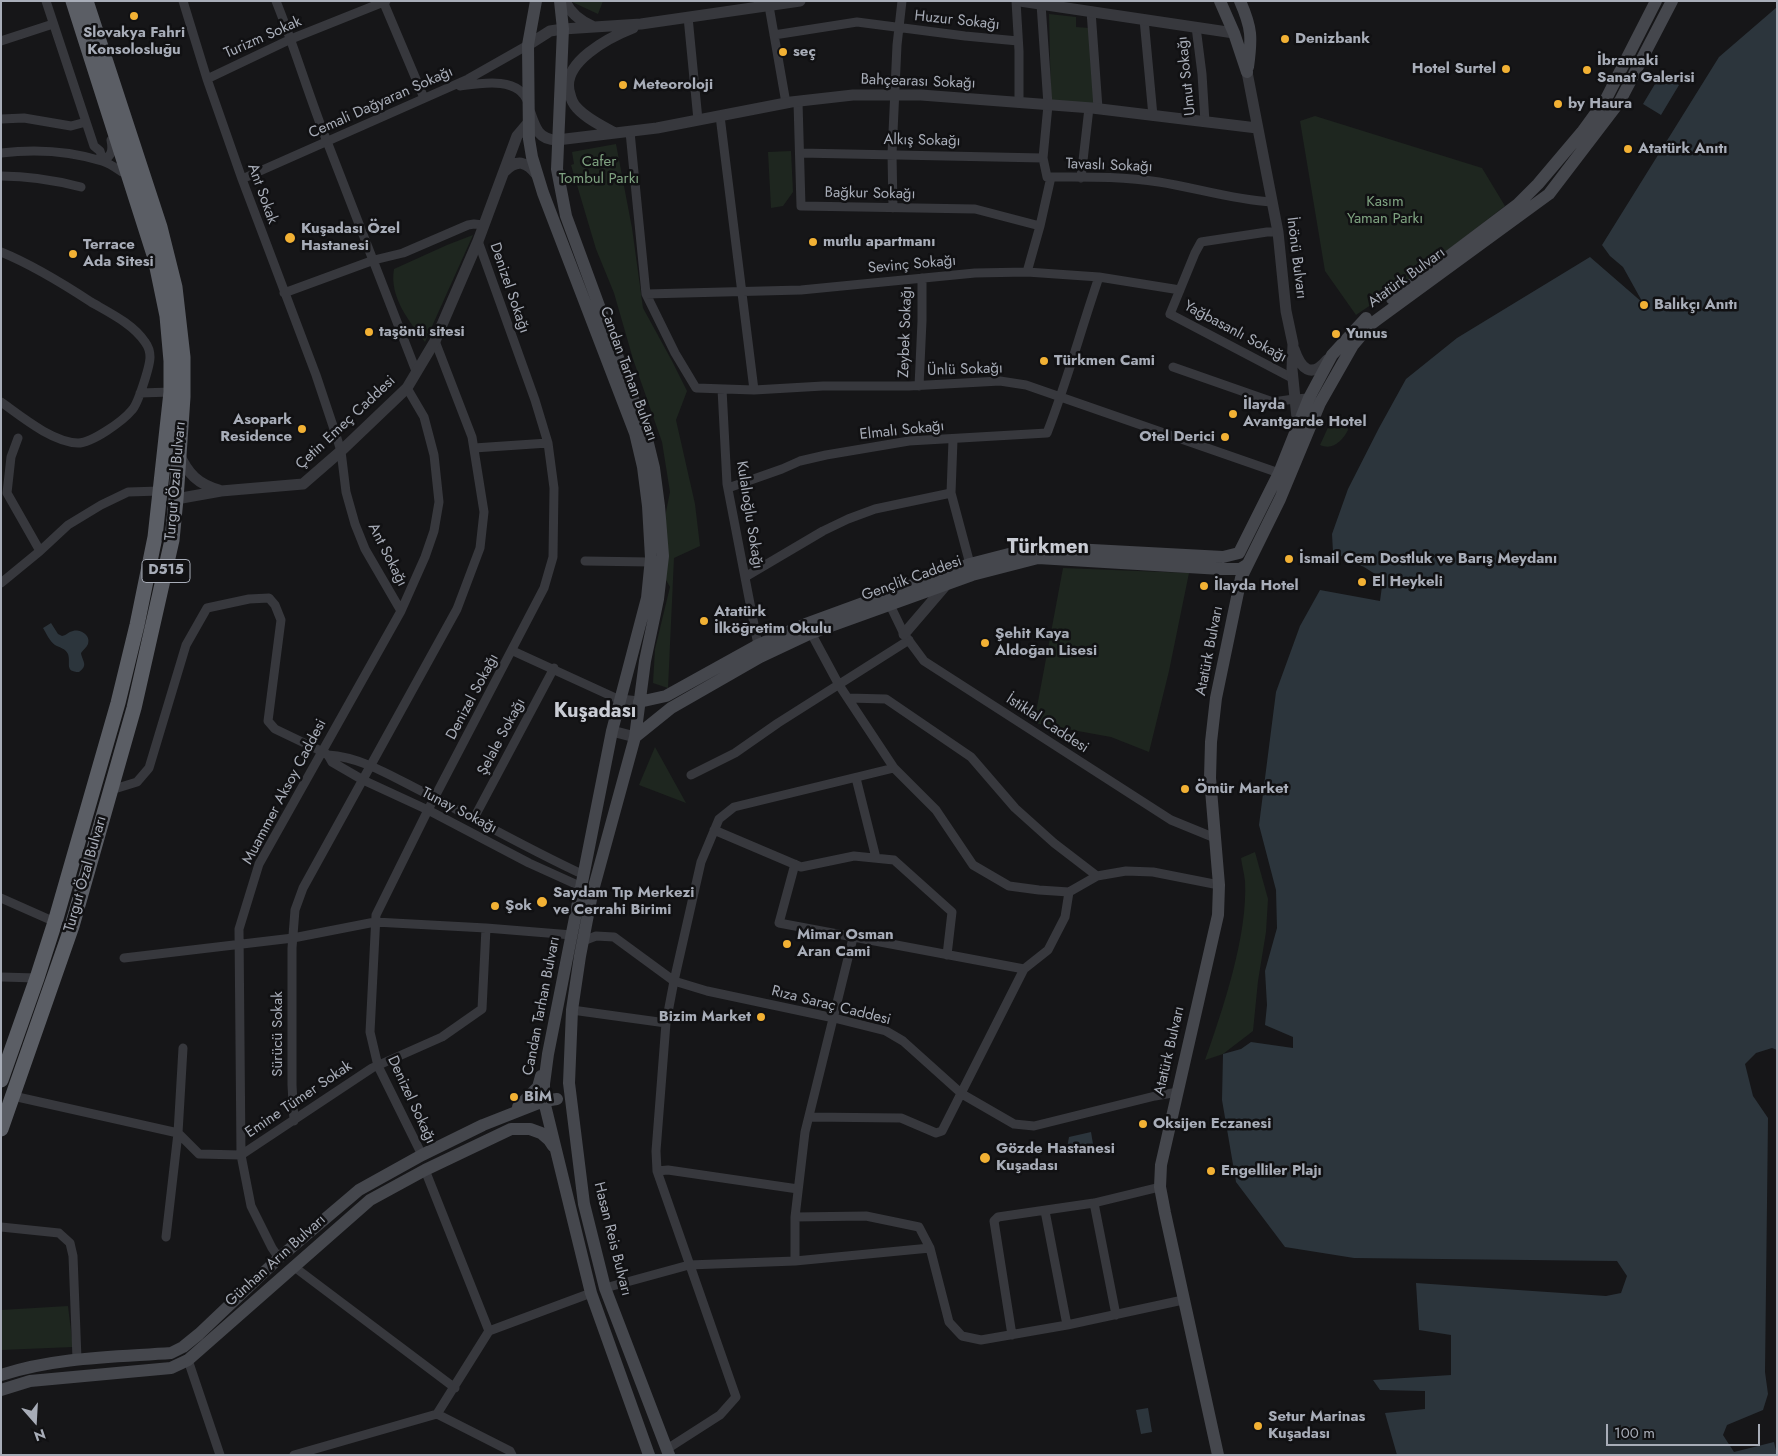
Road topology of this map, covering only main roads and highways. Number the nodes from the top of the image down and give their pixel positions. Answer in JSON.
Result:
{"nodes":[{"id":1,"x":63,"y":1,"type":"edge"},
{"id":2,"x":73,"y":1,"type":"edge"},
{"id":3,"x":86,"y":1,"type":"edge"},
{"id":4,"x":96,"y":1,"type":"edge"},
{"id":5,"x":536,"y":1,"type":"edge"},
{"id":6,"x":560,"y":1,"type":"edge"},
{"id":7,"x":1220,"y":1,"type":"edge"},
{"id":8,"x":1240,"y":1,"type":"edge"},
{"id":9,"x":1656,"y":1,"type":"edge"},
{"id":10,"x":1672,"y":1,"type":"edge"},
{"id":11,"x":1547,"y":170,"type":"junction"},
{"id":12,"x":1538,"y":184,"type":"junction"},
{"id":13,"x":1553,"y":190,"type":"junction"},
{"id":14,"x":147,"y":229,"type":"junction"},
{"id":15,"x":176,"y":287,"type":"junction"},
{"id":16,"x":1315,"y":401,"type":"junction"},
{"id":17,"x":1227,"y":556,"type":"junction"},
{"id":18,"x":1240,"y":570,"type":"junction"},
{"id":19,"x":888,"y":600,"type":"junction"},
{"id":20,"x":809,"y":629,"type":"junction"},
{"id":21,"x":639,"y":702,"type":"junction"},
{"id":22,"x":635,"y":737,"type":"junction"},
{"id":23,"x":577,"y":938,"type":"junction"},
{"id":24,"x":548,"y":1054,"type":"junction"},
{"id":25,"x":1,"y":1080,"type":"edge"},
{"id":26,"x":550,"y":1100,"type":"junction"},
{"id":27,"x":513,"y":1112,"type":"junction"},
{"id":28,"x":572,"y":1112,"type":"junction"},
{"id":29,"x":552,"y":1124,"type":"junction"},
{"id":30,"x":511,"y":1128,"type":"junction"},
{"id":31,"x":1,"y":1129,"type":"edge"},
{"id":32,"x":555,"y":1149,"type":"junction"},
{"id":33,"x":1,"y":1375,"type":"edge"},
{"id":34,"x":1,"y":1390,"type":"edge"},
{"id":35,"x":668,"y":1452,"type":"edge"},
{"id":36,"x":649,"y":1455,"type":"edge"},
{"id":37,"x":1218,"y":1455,"type":"edge"}],
"edges":[{"from":1,"to":14,"type":"highway"},
{"from":2,"to":14,"type":"highway","name":"Turgut Özal Bulvarı","number":"D515"},
{"from":3,"to":15,"type":"highway","name":"Turgut Özal Bulvarı","number":"D515"},
{"from":4,"to":15,"type":"highway"},
{"from":5,"to":23,"type":"main road","name":"Candan Tarhan Bulvarı"},
{"from":6,"to":21,"type":"main road","name":"Candan Tarhan Bulvarı"},
{"from":7,"to":8,"type":"main road","name":"İnönü Bulvarı"},
{"from":9,"to":11,"type":"main road","name":"Atatürk Bulvarı"},
{"from":10,"to":13,"type":"main road","name":"Atatürk Bulvarı"},
{"from":11,"to":12,"type":"main road","name":"Atatürk Bulvarı"},
{"from":11,"to":13,"type":"main road"},
{"from":12,"to":13,"type":"main road"},
{"from":12,"to":16,"type":"main road","name":"Atatürk Bulvarı"},
{"from":13,"to":16,"type":"main road","name":"Atatürk Bulvarı"},
{"from":14,"to":25,"type":"highway","name":"Turgut Özal Bulvarı","number":"D515"},
{"from":15,"to":31,"type":"highway","name":"Turgut Özal Bulvarı","number":"D515"},
{"from":16,"to":17,"type":"main road","name":"Atatürk Bulvarı"},
{"from":16,"to":18,"type":"main road","name":"Atatürk Bulvarı"},
{"from":17,"to":18,"type":"main road"},
{"from":17,"to":19,"type":"main road","name":"Gençlik Caddesi"},
{"from":18,"to":19,"type":"main road","name":"Gençlik Caddesi"},
{"from":18,"to":37,"type":"main road","name":"Atatürk Bulvarı"},
{"from":19,"to":20,"type":"main road","name":"Gençlik Caddesi"},
{"from":20,"to":21,"type":"main road","name":"Gençlik Caddesi"},
{"from":20,"to":22,"type":"main road","name":"Gençlik Caddesi"},
{"from":21,"to":22,"type":"main road","name":"Candan Tarhan Bulvarı"},
{"from":22,"to":23,"type":"main road","name":"Candan Tarhan Bulvarı"},
{"from":23,"to":24,"type":"main road","name":"Candan Tarhan Bulvarı"},
{"from":23,"to":28,"type":"main road","name":"Candan Tarhan Bulvarı"},
{"from":24,"to":26,"type":"main road","name":"Candan Tarhan Bulvarı"},
{"from":24,"to":27,"type":"main road"},
{"from":26,"to":27,"type":"main road","name":"Günhan Arın Bulvarı"},
{"from":26,"to":28,"type":"main road"},
{"from":26,"to":29,"type":"main road","name":"Candan Tarhan Bulvarı"},
{"from":27,"to":33,"type":"main road","name":"Günhan Arın Bulvarı"},
{"from":28,"to":29,"type":"main road"},
{"from":28,"to":35,"type":"main road","name":"Hasan Reis Bulvarı"},
{"from":29,"to":30,"type":"main road"},
{"from":29,"to":32,"type":"main road"},
{"from":30,"to":32,"type":"main road"},
{"from":30,"to":34,"type":"main road","name":"Günhan Arın Bulvarı"},
{"from":32,"to":36,"type":"main road"}]}
